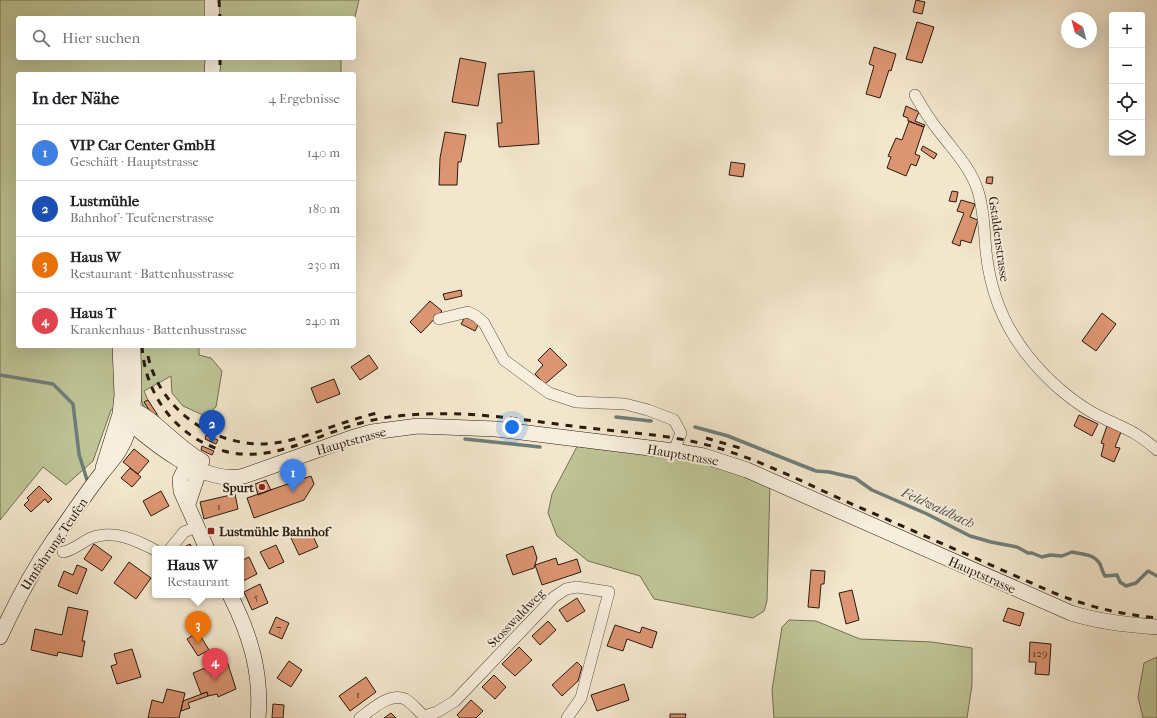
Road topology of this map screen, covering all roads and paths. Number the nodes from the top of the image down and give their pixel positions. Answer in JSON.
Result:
{"nodes":[{"id":1,"x":212,"y":0,"type":"edge"},
{"id":2,"x":212,"y":16,"type":"edge"},
{"id":3,"x":213,"y":60,"type":"edge"},
{"id":4,"x":212,"y":72,"type":"edge"},
{"id":5,"x":915,"y":95,"type":"dead end"},
{"id":6,"x":439,"y":319,"type":"dead end"},
{"id":7,"x":120,"y":348,"type":"edge"},
{"id":8,"x":133,"y":348,"type":"edge"},
{"id":9,"x":128,"y":416,"type":"junction"},
{"id":10,"x":1157,"y":450,"type":"edge"},
{"id":11,"x":674,"y":451,"type":"junction"},
{"id":12,"x":195,"y":465,"type":"junction"},
{"id":13,"x":196,"y":526,"type":"junction"},
{"id":14,"x":172,"y":546,"type":"edge"},
{"id":15,"x":206,"y":546,"type":"edge"},
{"id":16,"x":152,"y":549,"type":"edge"},
{"id":17,"x":63,"y":552,"type":"dead end"},
{"id":18,"x":231,"y":598,"type":"edge"},
{"id":19,"x":1157,"y":628,"type":"edge"},
{"id":20,"x":0,"y":637,"type":"edge"},
{"id":21,"x":423,"y":717,"type":"edge"},
{"id":22,"x":258,"y":718,"type":"edge"},
{"id":23,"x":360,"y":718,"type":"edge"},
{"id":24,"x":567,"y":718,"type":"edge"}],
"edges":[{"from":1,"to":2,"type":"street"},
{"from":3,"to":4,"type":"street"},
{"from":5,"to":10,"type":"street","name":"Gstaldenstrasse"},
{"from":6,"to":11,"type":"street"},
{"from":7,"to":9,"type":"street"},
{"from":8,"to":9,"type":"street"},
{"from":9,"to":12,"type":"street"},
{"from":9,"to":20,"type":"street","name":"Umfahrung Teufen"},
{"from":11,"to":12,"type":"street","name":"Hauptstrasse"},
{"from":11,"to":19,"type":"street","name":"Hauptstrasse"},
{"from":12,"to":13,"type":"street"},
{"from":13,"to":14,"type":"street"},
{"from":13,"to":15,"type":"street"},
{"from":16,"to":17,"type":"street"},
{"from":18,"to":22,"type":"street"},
{"from":21,"to":23,"type":"street"},
{"from":21,"to":24,"type":"street","name":"Stosswaldweg"}]}
